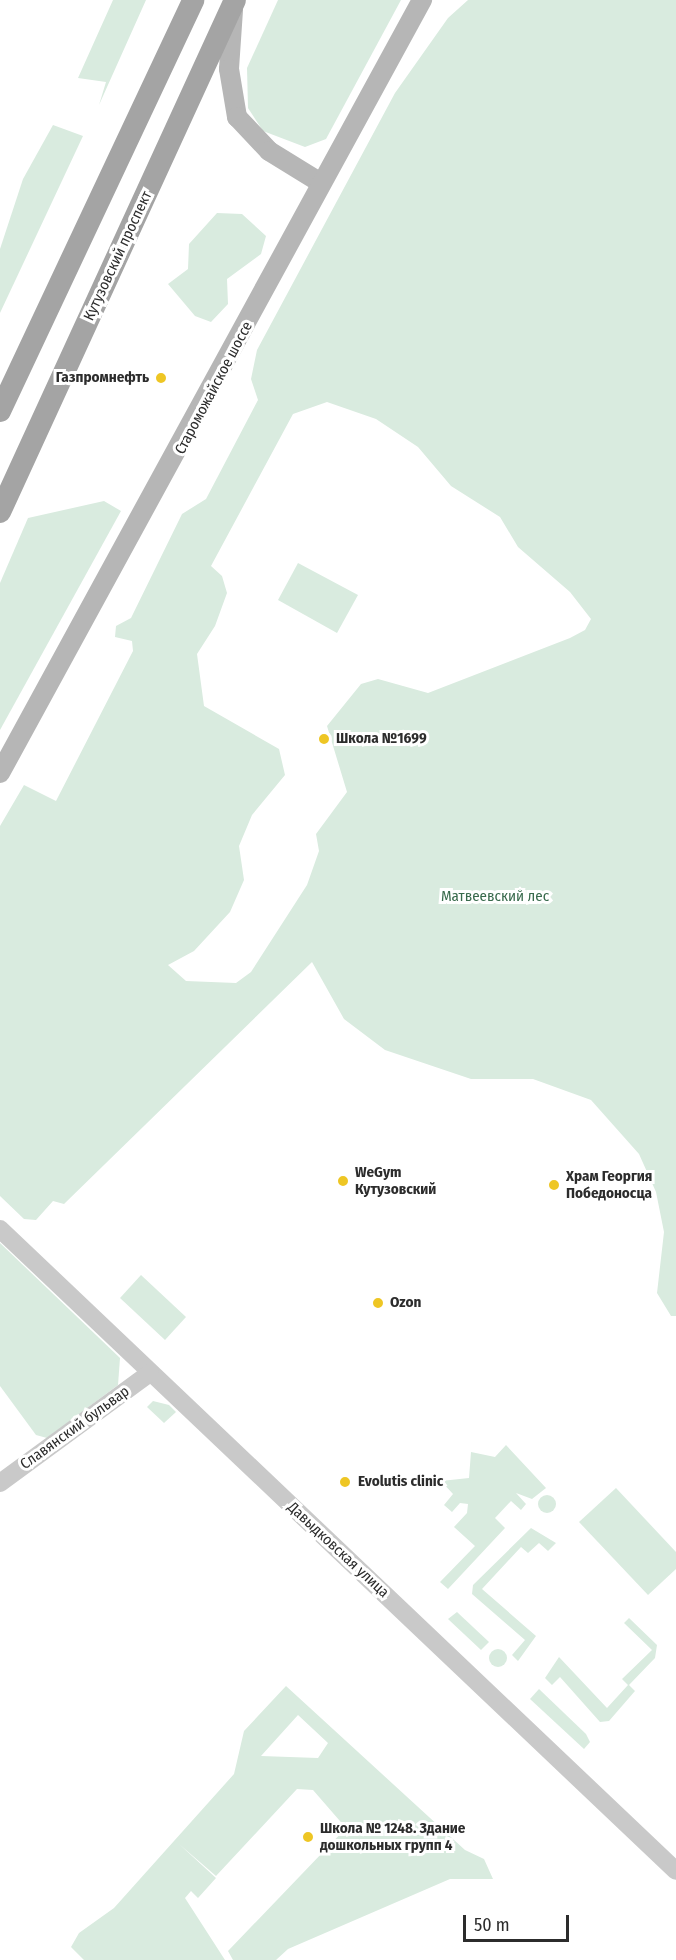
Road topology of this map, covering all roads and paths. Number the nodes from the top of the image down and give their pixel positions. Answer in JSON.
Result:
{"nodes":[{"id":1,"x":193,"y":0,"type":"edge"},
{"id":2,"x":422,"y":0,"type":"edge"},
{"id":3,"x":234,"y":2,"type":"edge"},
{"id":4,"x":321,"y":183,"type":"junction"},
{"id":5,"x":26,"y":356,"type":"junction"},
{"id":6,"x":0,"y":386,"type":"edge"},
{"id":7,"x":0,"y":411,"type":"edge"},
{"id":8,"x":0,"y":512,"type":"edge"},
{"id":9,"x":0,"y":773,"type":"edge"},
{"id":10,"x":0,"y":1229,"type":"edge"},
{"id":11,"x":150,"y":1373,"type":"junction"},
{"id":12,"x":0,"y":1483,"type":"edge"},
{"id":13,"x":676,"y":1871,"type":"edge"}],
"edges":[{"from":1,"to":5,"type":"main road"},
{"from":2,"to":4,"type":"main road","name":"Староможайское шоссе"},
{"from":3,"to":4,"type":"main road"},
{"from":3,"to":8,"type":"main road","name":"Кутузовский проспект"},
{"from":4,"to":9,"type":"main road","name":"Староможайское шоссе"},
{"from":5,"to":6,"type":"main road"},
{"from":5,"to":7,"type":"main road"},
{"from":10,"to":11,"type":"street","name":"Давыдковская улица"},
{"from":11,"to":12,"type":"street","name":"Славянский бульвар"},
{"from":11,"to":13,"type":"street","name":"Давыдковская улица"}]}
